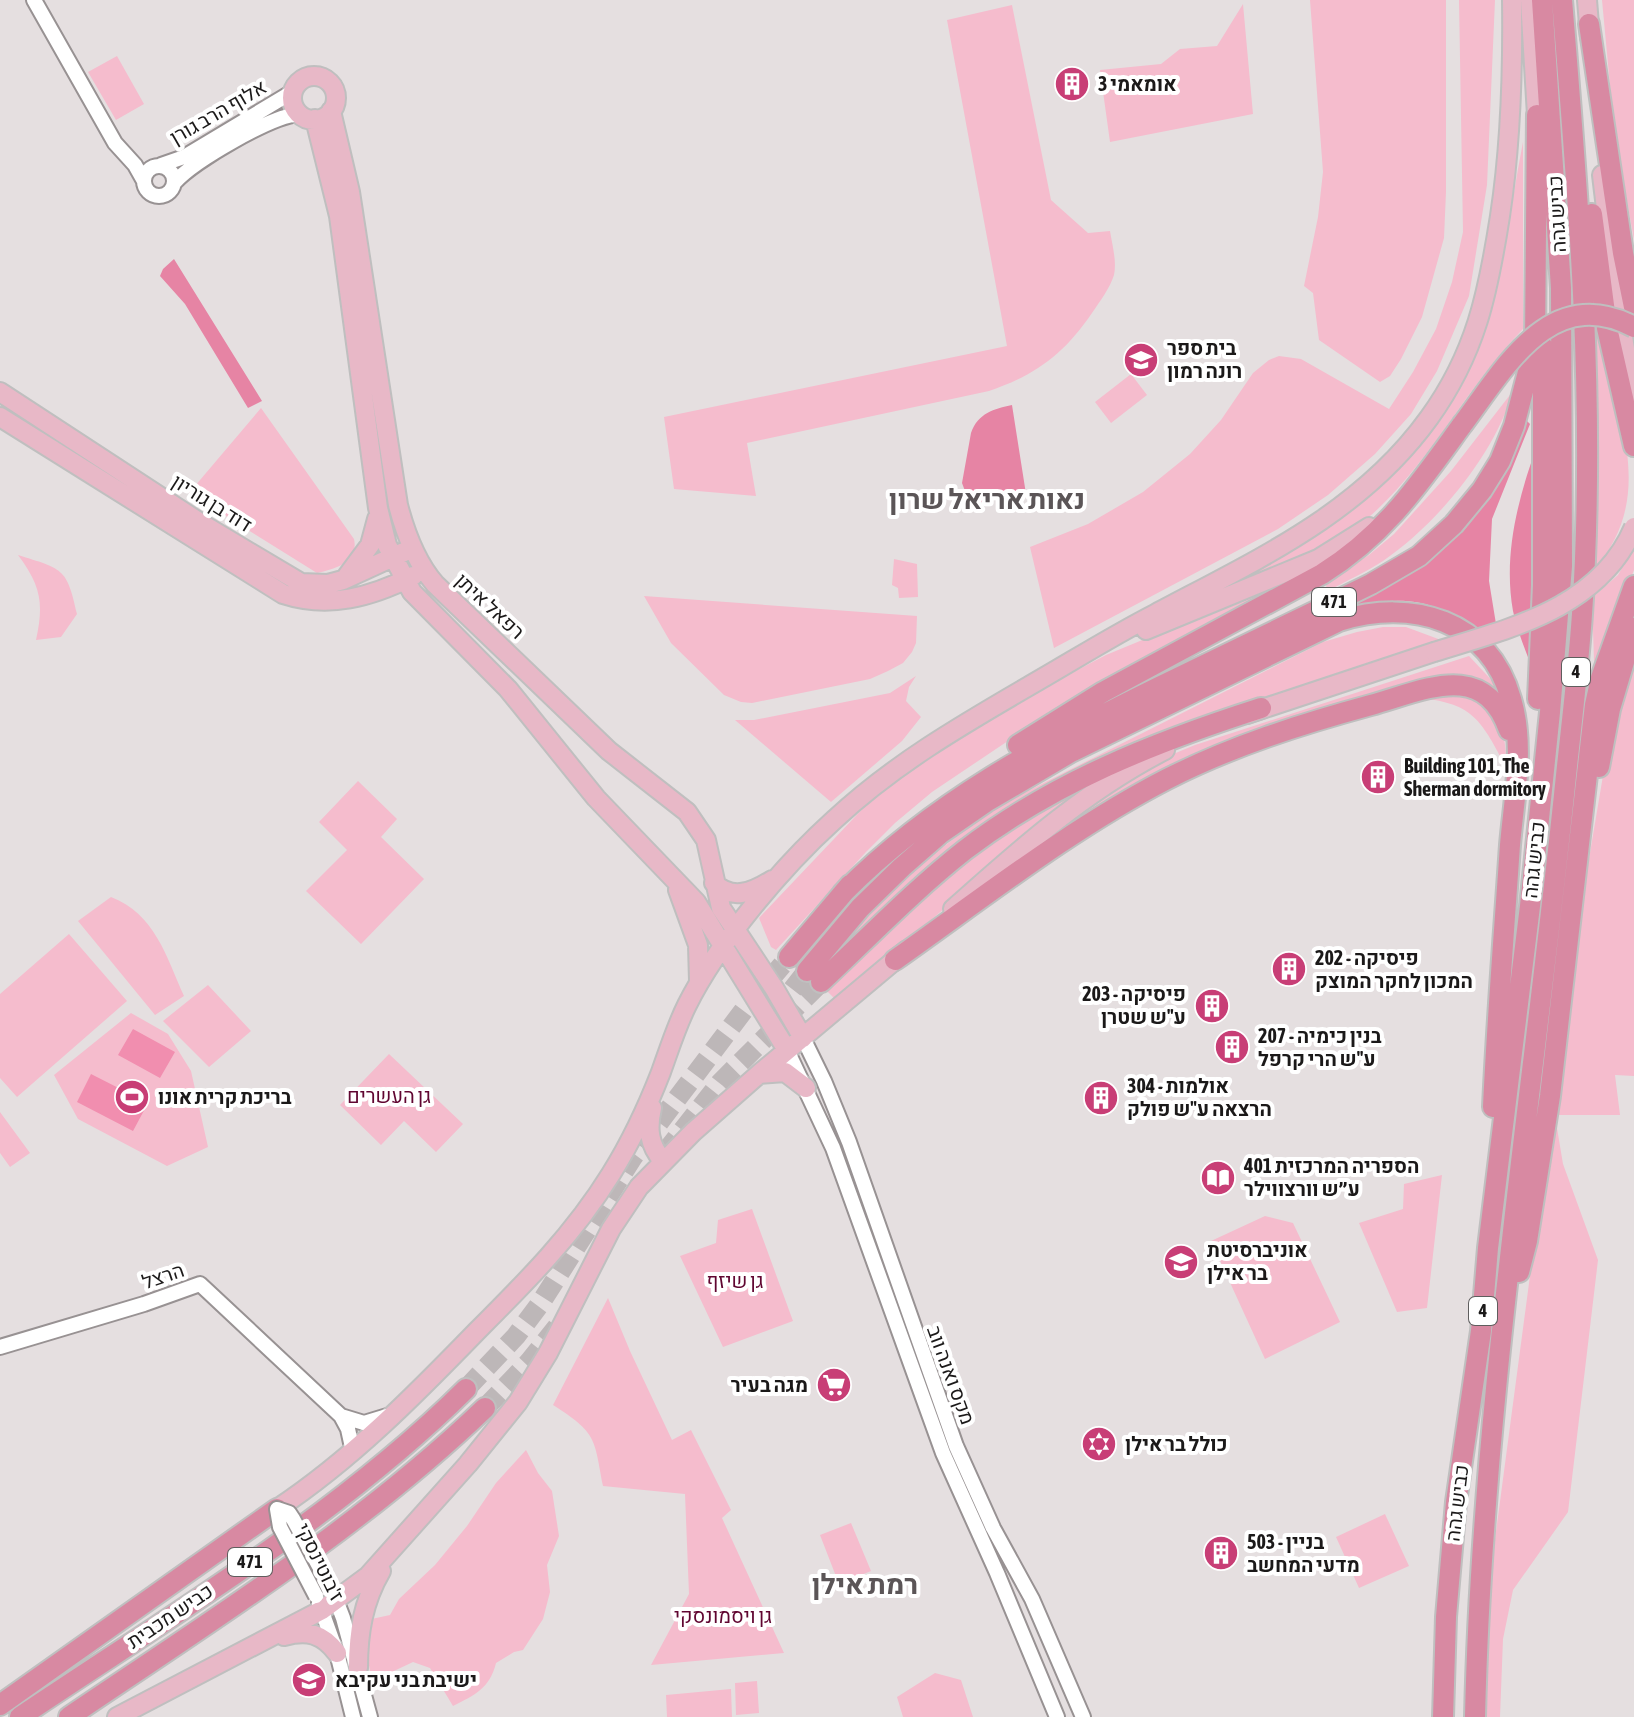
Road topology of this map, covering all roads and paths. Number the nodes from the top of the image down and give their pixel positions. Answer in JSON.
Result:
{"nodes":[{"id":1,"x":34,"y":0,"type":"edge"},
{"id":2,"x":1512,"y":0,"type":"edge"},
{"id":3,"x":1530,"y":0,"type":"edge"},
{"id":4,"x":1542,"y":0,"type":"edge"},
{"id":5,"x":1587,"y":0,"type":"edge"},
{"id":6,"x":1562,"y":5,"type":"edge"},
{"id":7,"x":1589,"y":24,"type":"junction"},
{"id":8,"x":294,"y":91,"type":"junction"},
{"id":9,"x":315,"y":115,"type":"junction"},
{"id":10,"x":1537,"y":115,"type":"junction"},
{"id":11,"x":126,"y":155,"type":"junction"},
{"id":12,"x":158,"y":165,"type":"junction"},
{"id":13,"x":144,"y":181,"type":"junction"},
{"id":14,"x":175,"y":182,"type":"junction"},
{"id":15,"x":1634,"y":307,"type":"edge"},
{"id":16,"x":1634,"y":327,"type":"edge"},
{"id":17,"x":0,"y":392,"type":"edge"},
{"id":18,"x":1634,"y":401,"type":"edge"},
{"id":19,"x":0,"y":417,"type":"edge"},
{"id":20,"x":1634,"y":446,"type":"edge"},
{"id":21,"x":1445,"y":448,"type":"junction"},
{"id":22,"x":378,"y":508,"type":"junction"},
{"id":23,"x":1634,"y":527,"type":"edge"},
{"id":24,"x":413,"y":548,"type":"junction"},
{"id":25,"x":392,"y":558,"type":"junction"},
{"id":26,"x":425,"y":570,"type":"junction"},
{"id":27,"x":343,"y":580,"type":"junction"},
{"id":28,"x":404,"y":580,"type":"junction"},
{"id":29,"x":1634,"y":586,"type":"edge"},
{"id":30,"x":1634,"y":628,"type":"edge"},
{"id":31,"x":1021,"y":691,"type":"junction"},
{"id":32,"x":1261,"y":708,"type":"junction"},
{"id":33,"x":1516,"y":760,"type":"junction"},
{"id":34,"x":787,"y":870,"type":"junction"},
{"id":35,"x":675,"y":883,"type":"junction"},
{"id":36,"x":714,"y":883,"type":"junction"},
{"id":37,"x":843,"y":893,"type":"junction"},
{"id":38,"x":1530,"y":906,"type":"junction"},
{"id":39,"x":1570,"y":924,"type":"junction"},
{"id":40,"x":735,"y":930,"type":"junction"},
{"id":41,"x":722,"y":947,"type":"junction"},
{"id":42,"x":753,"y":956,"type":"junction"},
{"id":43,"x":789,"y":957,"type":"tunnel mouth"},
{"id":44,"x":895,"y":960,"type":"junction"},
{"id":45,"x":698,"y":984,"type":"junction"},
{"id":46,"x":803,"y":1038,"type":"junction"},
{"id":47,"x":787,"y":1050,"type":"junction"},
{"id":48,"x":759,"y":1074,"type":"junction"},
{"id":49,"x":658,"y":1079,"type":"junction"},
{"id":50,"x":806,"y":1088,"type":"junction"},
{"id":51,"x":663,"y":1161,"type":"junction"},
{"id":52,"x":1488,"y":1248,"type":"junction"},
{"id":53,"x":1501,"y":1342,"type":"junction"},
{"id":54,"x":0,"y":1347,"type":"edge"},
{"id":55,"x":466,"y":1389,"type":"tunnel mouth"},
{"id":56,"x":401,"y":1408,"type":"junction"},
{"id":57,"x":485,"y":1408,"type":"tunnel mouth"},
{"id":58,"x":341,"y":1416,"type":"junction"},
{"id":59,"x":353,"y":1452,"type":"junction"},
{"id":60,"x":277,"y":1509,"type":"junction"},
{"id":61,"x":393,"y":1550,"type":"junction"},
{"id":62,"x":326,"y":1598,"type":"junction"},
{"id":63,"x":258,"y":1644,"type":"junction"},
{"id":64,"x":337,"y":1653,"type":"junction"},
{"id":65,"x":358,"y":1668,"type":"junction"},
{"id":66,"x":0,"y":1705,"type":"edge"},
{"id":67,"x":20,"y":1717,"type":"edge"},
{"id":68,"x":69,"y":1717,"type":"edge"},
{"id":69,"x":117,"y":1717,"type":"edge"},
{"id":70,"x":353,"y":1717,"type":"edge"},
{"id":71,"x":370,"y":1717,"type":"edge"},
{"id":72,"x":1057,"y":1717,"type":"edge"},
{"id":73,"x":1083,"y":1717,"type":"edge"},
{"id":74,"x":1443,"y":1717,"type":"edge"},
{"id":75,"x":1475,"y":1717,"type":"edge"}],
"edges":[{"from":1,"to":11,"type":"street"},
{"from":2,"to":31,"type":"main road"},
{"from":3,"to":10,"type":"main road"},
{"from":4,"to":38,"type":"highway","name":"כביש גהה","number":"4"},
{"from":5,"to":7,"type":"main road"},
{"from":6,"to":20,"type":"highway"},
{"from":6,"to":53,"type":"highway","name":"כביש גהה","number":"4"},
{"from":7,"to":15,"type":"highway"},
{"from":7,"to":18,"type":"main road"},
{"from":8,"to":9,"type":"main road"},
{"from":8,"to":9,"type":"main road"},
{"from":8,"to":12,"type":"street","name":"אלוף הרב גורן"},
{"from":9,"to":14,"type":"street","name":"אלוף הרב גורן"},
{"from":9,"to":22,"type":"main road"},
{"from":9,"to":24,"type":"main road","name":"רפאל איתן"},
{"from":10,"to":37,"type":"highway","number":"471"},
{"from":10,"to":38,"type":"highway"},
{"from":11,"to":12,"type":"street"},
{"from":11,"to":13,"type":"street"},
{"from":12,"to":13,"type":"street"},
{"from":12,"to":14,"type":"street"},
{"from":13,"to":14,"type":"street"},
{"from":16,"to":21,"type":"highway","bridge":true},
{"from":17,"to":27,"type":"main road","name":"דוד בן גוריון"},
{"from":19,"to":28,"type":"main road","name":"דוד בן גוריון"},
{"from":21,"to":31,"type":"main road"},
{"from":21,"to":37,"type":"highway"},
{"from":22,"to":25,"type":"main road"},
{"from":22,"to":27,"type":"main road"},
{"from":23,"to":32,"type":"main road","bridge":true},
{"from":24,"to":25,"type":"main road","name":"דוד בן גוריון"},
{"from":24,"to":26,"type":"main road","name":"רפאל איתן"},
{"from":25,"to":27,"type":"main road","name":"דוד בן גוריון"},
{"from":25,"to":28,"type":"main road"},
{"from":26,"to":28,"type":"main road","name":"דוד בן גוריון"},
{"from":26,"to":36,"type":"main road","name":"רפאל איתן"},
{"from":28,"to":35,"type":"main road"},
{"from":29,"to":39,"type":"highway"},
{"from":30,"to":39,"type":"highway"},
{"from":31,"to":34,"type":"main road"},
{"from":32,"to":33,"type":"highway","number":"471"},
{"from":32,"to":44,"type":"main road"},
{"from":33,"to":44,"type":"highway"},
{"from":33,"to":52,"type":"highway"},
{"from":34,"to":36,"type":"main road"},
{"from":34,"to":40,"type":"main road"},
{"from":35,"to":41,"type":"main road"},
{"from":35,"to":45,"type":"main road"},
{"from":36,"to":40,"type":"main road","name":"רפאל איתן"},
{"from":37,"to":43,"type":"highway","number":"471"},
{"from":38,"to":52,"type":"highway","name":"כביש גהה","number":"4"},
{"from":39,"to":53,"type":"highway"},
{"from":40,"to":41,"type":"main road"},
{"from":40,"to":42,"type":"main road","name":"רפאל איתן"},
{"from":41,"to":42,"type":"main road"},
{"from":41,"to":45,"type":"main road"},
{"from":41,"to":47,"type":"main road"},
{"from":42,"to":46,"type":"main road","name":"רפאל איתן"},
{"from":44,"to":46,"type":"main road"},
{"from":45,"to":49,"type":"main road"},
{"from":46,"to":47,"type":"main road"},
{"from":46,"to":73,"type":"street","name":"מקס ואנה ווב"},
{"from":47,"to":48,"type":"main road"},
{"from":47,"to":50,"type":"street","name":"מקס ואנה ווב"},
{"from":48,"to":50,"type":"main road"},
{"from":48,"to":51,"type":"main road"},
{"from":49,"to":51,"type":"main road"},
{"from":49,"to":56,"type":"main road"},
{"from":50,"to":72,"type":"street","name":"מקס ואנה ווב"},
{"from":51,"to":61,"type":"main road"},
{"from":52,"to":74,"type":"highway","name":"כביש גהה","number":"4"},
{"from":53,"to":75,"type":"highway","name":"כביש גהה","number":"4"},
{"from":54,"to":58,"type":"street","name":"הרצל"},
{"from":55,"to":67,"type":"highway","name":"כביש מכבית","number":"471"},
{"from":56,"to":58,"type":"street"},
{"from":56,"to":59,"type":"main road"},
{"from":57,"to":68,"type":"highway","name":"כביש מכבית","number":"471"},
{"from":58,"to":59,"type":"street"},
{"from":59,"to":60,"type":"main road"},
{"from":60,"to":62,"type":"street","name":"ז'בוטינסקי","bridge":true},
{"from":60,"to":66,"type":"highway"},
{"from":61,"to":62,"type":"main road"},
{"from":61,"to":65,"type":"main road"},
{"from":62,"to":63,"type":"main road"},
{"from":62,"to":64,"type":"street","name":"ז'בוטינסקי"},
{"from":62,"to":65,"type":"street","name":"ז'בוטינסקי"},
{"from":63,"to":64,"type":"main road"},
{"from":63,"to":69,"type":"main road"},
{"from":64,"to":70,"type":"street","name":"ז'בוטינסקי"},
{"from":65,"to":71,"type":"street","name":"ז'בוטינסקי"}]}
